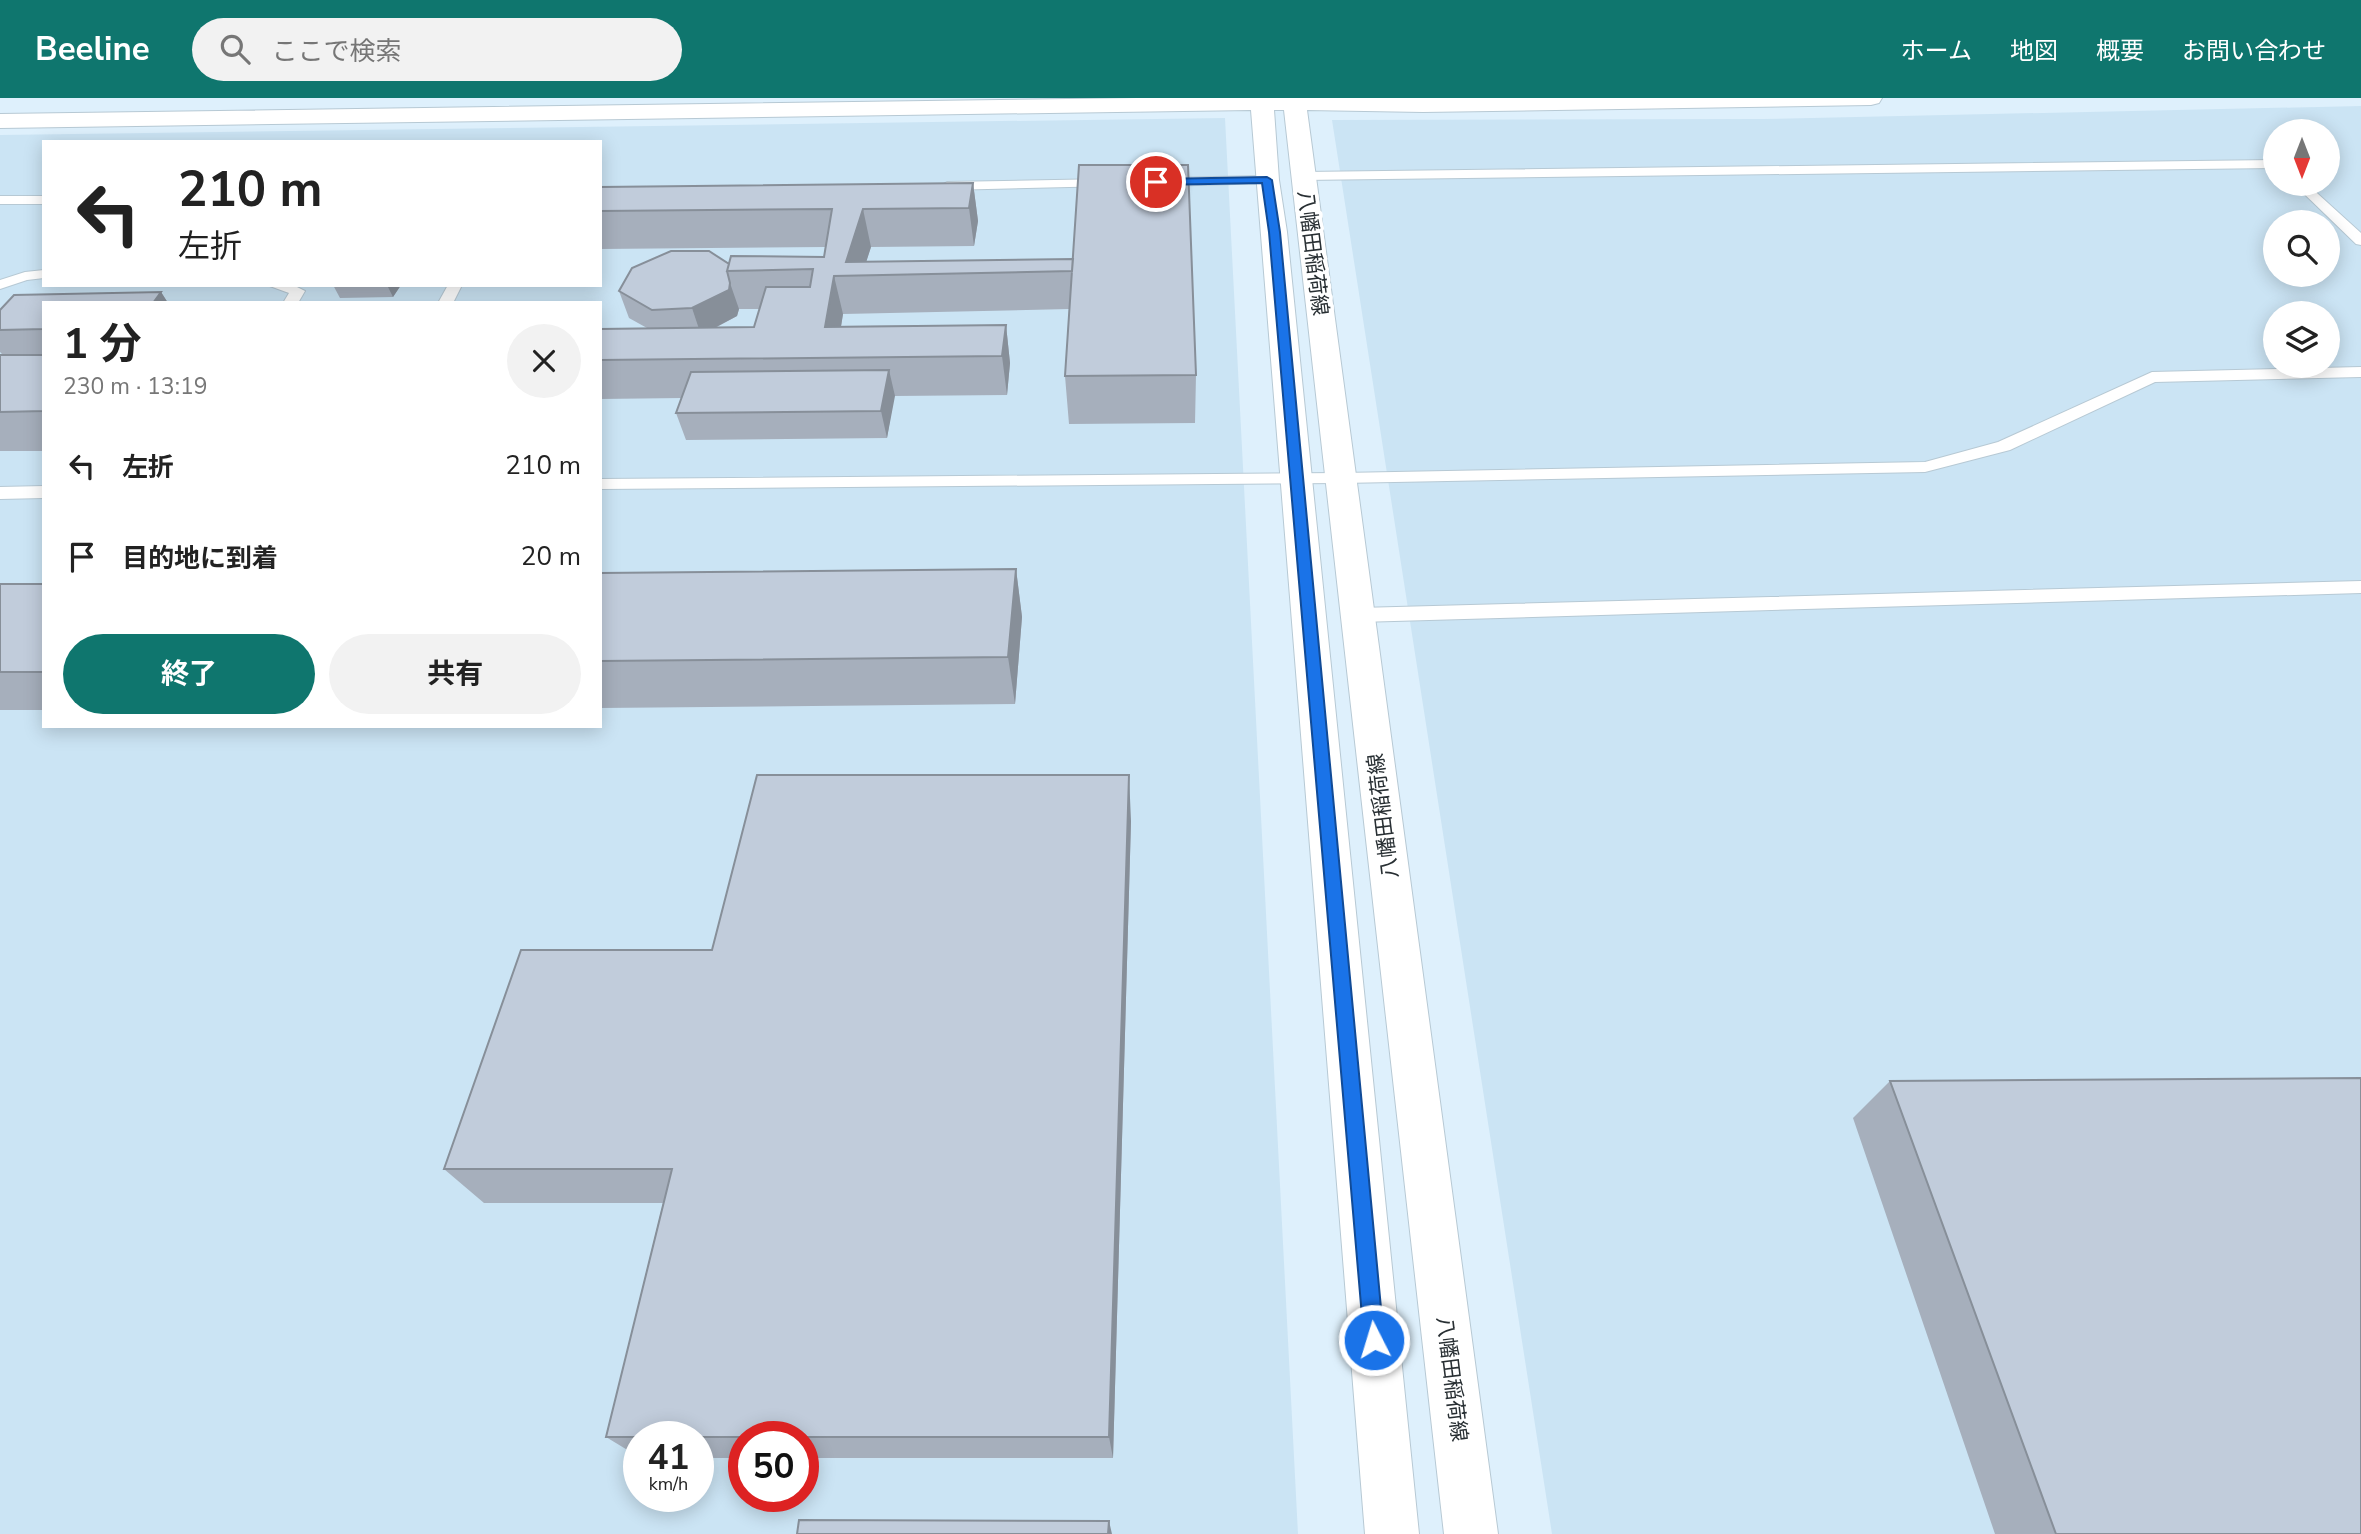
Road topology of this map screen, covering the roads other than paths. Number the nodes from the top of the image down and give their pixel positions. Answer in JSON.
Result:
{"nodes":[{"id":1,"x":1871,"y":98,"type":"edge"},
{"id":2,"x":1278,"y":101,"type":"edge"},
{"id":3,"x":0,"y":121,"type":"edge"},
{"id":4,"x":2263,"y":164,"type":"edge"},
{"id":5,"x":1285,"y":178,"type":"junction"},
{"id":6,"x":933,"y":186,"type":"edge"},
{"id":7,"x":2313,"y":196,"type":"edge"},
{"id":8,"x":0,"y":200,"type":"edge"},
{"id":9,"x":42,"y":200,"type":"edge"},
{"id":10,"x":2361,"y":241,"type":"edge"},
{"id":11,"x":42,"y":274,"type":"edge"},
{"id":12,"x":0,"y":285,"type":"edge"},
{"id":13,"x":282,"y":287,"type":"edge"},
{"id":14,"x":291,"y":301,"type":"edge"},
{"id":15,"x":2361,"y":372,"type":"edge"},
{"id":16,"x":1342,"y":478,"type":"junction"},
{"id":17,"x":1297,"y":479,"type":"junction"},
{"id":18,"x":602,"y":484,"type":"edge"},
{"id":19,"x":42,"y":492,"type":"edge"},
{"id":20,"x":0,"y":494,"type":"edge"},
{"id":21,"x":2361,"y":587,"type":"edge"},
{"id":22,"x":1359,"y":615,"type":"junction"},
{"id":23,"x":1392,"y":1534,"type":"edge"},
{"id":24,"x":1471,"y":1534,"type":"edge"}],
"edges":[{"from":1,"to":2,"type":"main road"},
{"from":2,"to":3,"type":"main road"},
{"from":2,"to":5,"type":"main road","name":"八幡田稲荷線"},
{"from":4,"to":5,"type":"lane"},
{"from":5,"to":6,"type":"lane"},
{"from":5,"to":16,"type":"main road","name":"八幡田稲荷線"},
{"from":5,"to":17,"type":"main road","name":"八幡田稲荷線"},
{"from":7,"to":10,"type":"lane"},
{"from":8,"to":9,"type":"lane"},
{"from":11,"to":12,"type":"lane"},
{"from":13,"to":14,"type":"lane"},
{"from":15,"to":16,"type":"lane"},
{"from":16,"to":17,"type":"lane"},
{"from":16,"to":22,"type":"main road","name":"八幡田稲荷線"},
{"from":17,"to":18,"type":"lane"},
{"from":17,"to":23,"type":"main road","name":"八幡田稲荷線"},
{"from":19,"to":20,"type":"lane"},
{"from":21,"to":22,"type":"lane"},
{"from":22,"to":24,"type":"main road","name":"八幡田稲荷線"}]}
